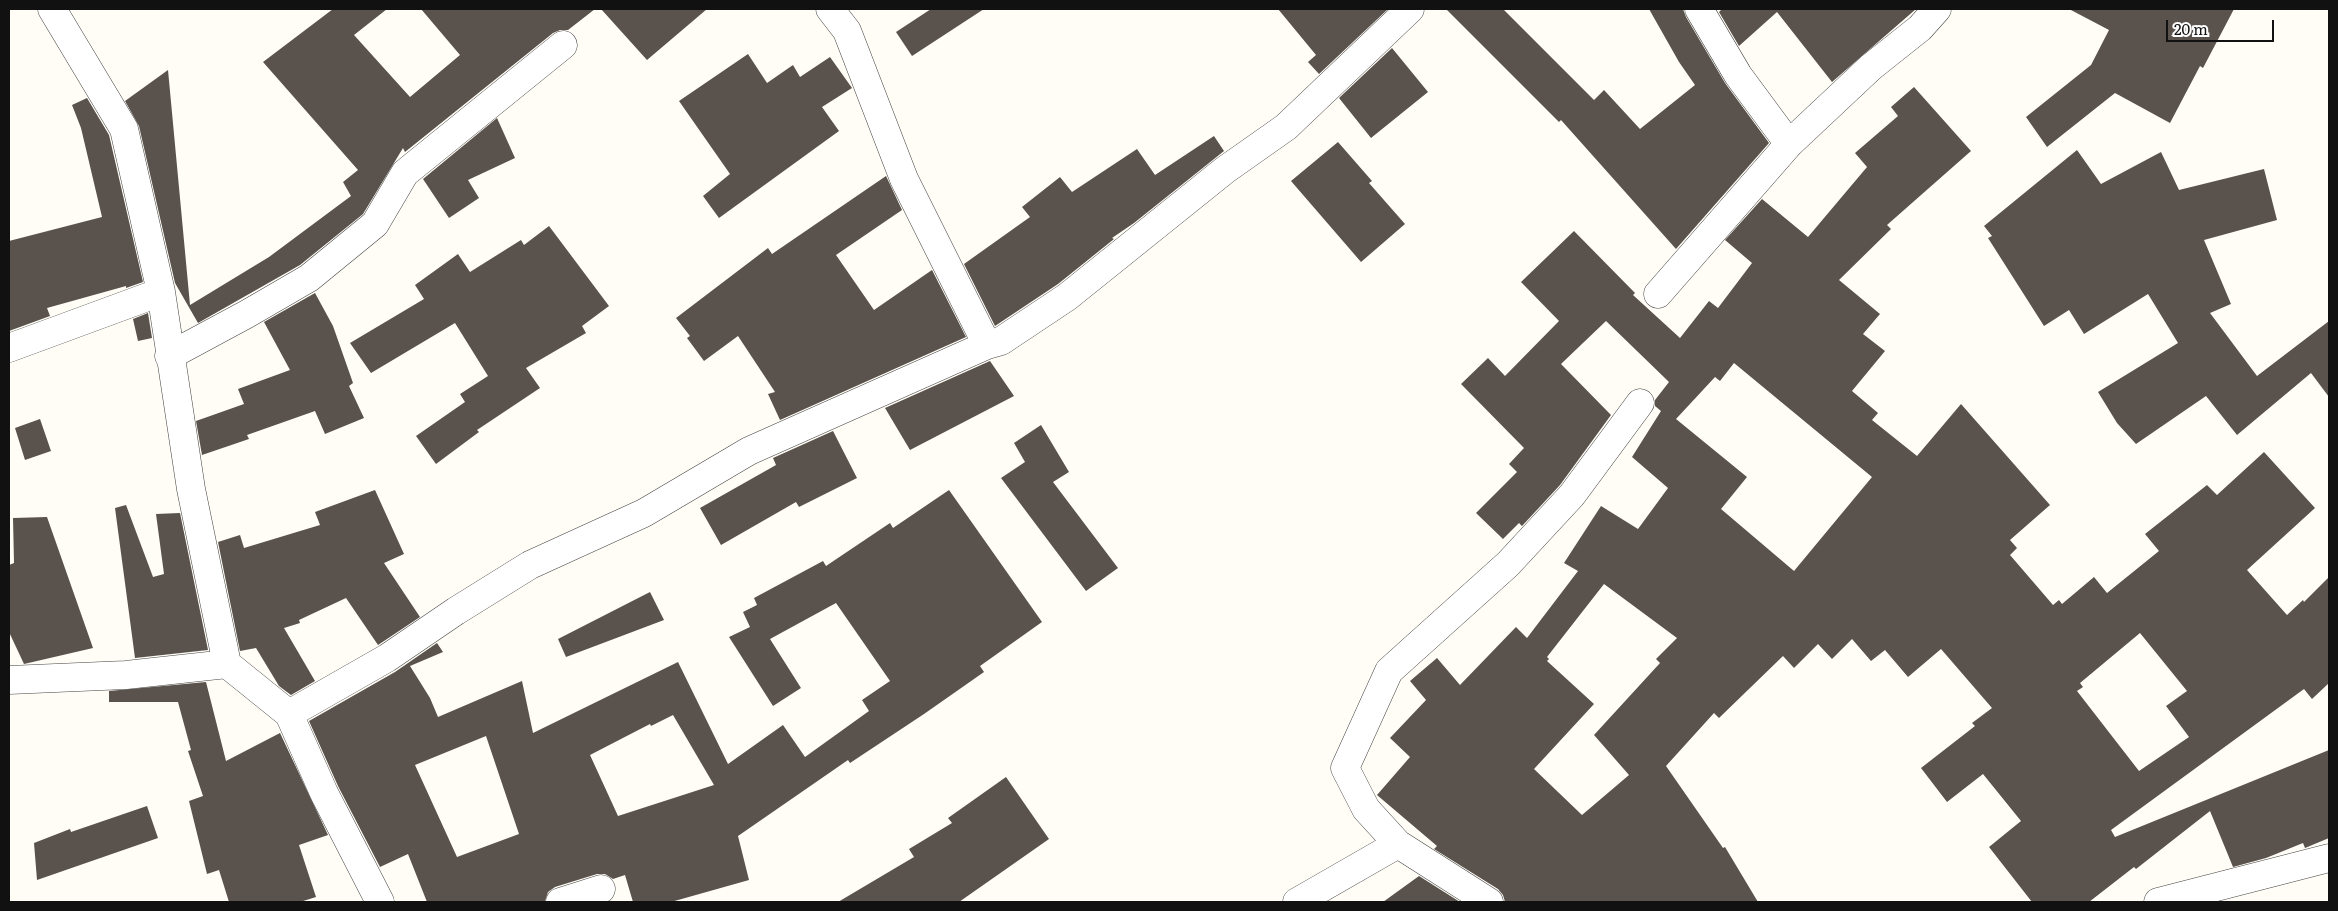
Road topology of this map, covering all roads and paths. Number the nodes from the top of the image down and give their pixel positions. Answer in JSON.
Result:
{"nodes":[{"id":1,"x":52,"y":9,"type":"edge"},
{"id":2,"x":830,"y":9,"type":"edge"},
{"id":3,"x":1410,"y":9,"type":"edge"},
{"id":4,"x":1699,"y":9,"type":"edge"},
{"id":5,"x":1937,"y":9,"type":"edge"},
{"id":6,"x":563,"y":45,"type":"dead end"},
{"id":7,"x":1789,"y":144,"type":"junction"},
{"id":8,"x":161,"y":292,"type":"junction"},
{"id":9,"x":1658,"y":294,"type":"dead end"},
{"id":10,"x":987,"y":345,"type":"junction"},
{"id":11,"x":9,"y":348,"type":"edge"},
{"id":12,"x":169,"y":356,"type":"junction"},
{"id":13,"x":1640,"y":403,"type":"dead end"},
{"id":14,"x":227,"y":664,"type":"junction"},
{"id":15,"x":9,"y":680,"type":"edge"},
{"id":16,"x":289,"y":714,"type":"junction"},
{"id":17,"x":1398,"y":844,"type":"junction"},
{"id":18,"x":2329,"y":858,"type":"edge"},
{"id":19,"x":600,"y":889,"type":"dead end"},
{"id":20,"x":380,"y":902,"type":"edge"},
{"id":21,"x":560,"y":902,"type":"edge"},
{"id":22,"x":1297,"y":902,"type":"edge"},
{"id":23,"x":1489,"y":902,"type":"edge"},
{"id":24,"x":2158,"y":902,"type":"edge"}],
"edges":[{"from":1,"to":8,"type":"street"},
{"from":2,"to":10,"type":"street"},
{"from":3,"to":10,"type":"street"},
{"from":4,"to":7,"type":"street"},
{"from":5,"to":7,"type":"street"},
{"from":6,"to":12,"type":"street"},
{"from":7,"to":9,"type":"street"},
{"from":8,"to":11,"type":"street"},
{"from":8,"to":12,"type":"street"},
{"from":10,"to":16,"type":"street"},
{"from":12,"to":14,"type":"street"},
{"from":13,"to":17,"type":"street"},
{"from":14,"to":15,"type":"street"},
{"from":14,"to":16,"type":"street"},
{"from":16,"to":20,"type":"street"},
{"from":17,"to":22,"type":"street"},
{"from":17,"to":23,"type":"street"},
{"from":18,"to":24,"type":"street"},
{"from":19,"to":21,"type":"street"}]}
